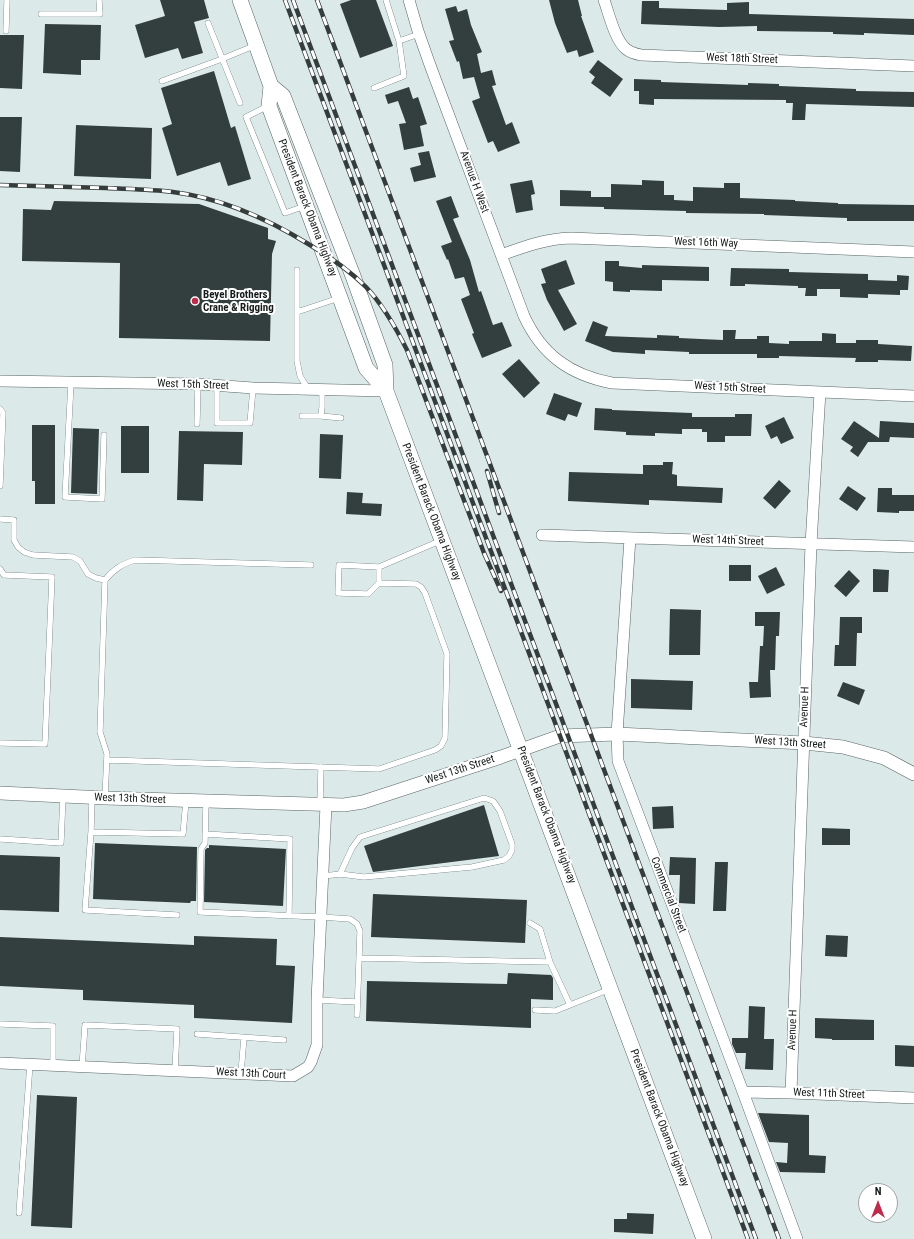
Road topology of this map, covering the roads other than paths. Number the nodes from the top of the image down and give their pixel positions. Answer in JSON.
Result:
{"nodes":[{"id":1,"x":7,"y":0,"type":"edge"},
{"id":2,"x":99,"y":0,"type":"edge"},
{"id":3,"x":240,"y":0,"type":"edge"},
{"id":4,"x":386,"y":0,"type":"edge"},
{"id":5,"x":409,"y":0,"type":"edge"},
{"id":6,"x":604,"y":0,"type":"edge"},
{"id":7,"x":41,"y":14,"type":"dead end"},
{"id":8,"x":208,"y":23,"type":"dead end"},
{"id":9,"x":6,"y":31,"type":"dead end"},
{"id":10,"x":419,"y":34,"type":"junction"},
{"id":11,"x":399,"y":41,"type":"junction"},
{"id":12,"x":256,"y":45,"type":"junction"},
{"id":13,"x":222,"y":59,"type":"junction"},
{"id":14,"x":914,"y":66,"type":"edge"},
{"id":15,"x":162,"y":81,"type":"dead end"},
{"id":16,"x":271,"y":86,"type":"junction"},
{"id":17,"x":374,"y":88,"type":"dead end"},
{"id":18,"x":240,"y":104,"type":"dead end"},
{"id":19,"x":268,"y":106,"type":"junction"},
{"id":20,"x":306,"y":205,"type":"junction"},
{"id":21,"x":914,"y":252,"type":"edge"},
{"id":22,"x":501,"y":255,"type":"junction"},
{"id":23,"x":297,"y":270,"type":"dead end"},
{"id":24,"x":341,"y":298,"type":"junction"},
{"id":25,"x":297,"y":312,"type":"junction"},
{"id":26,"x":553,"y":357,"type":"joint"},
{"id":27,"x":0,"y":381,"type":"edge"},
{"id":28,"x":71,"y":383,"type":"junction"},
{"id":29,"x":198,"y":384,"type":"junction"},
{"id":30,"x":217,"y":385,"type":"junction"},
{"id":31,"x":253,"y":388,"type":"junction"},
{"id":32,"x":308,"y":389,"type":"junction"},
{"id":33,"x":322,"y":390,"type":"junction"},
{"id":34,"x":386,"y":391,"type":"junction"},
{"id":35,"x":820,"y":392,"type":"junction"},
{"id":36,"x":914,"y":396,"type":"edge"},
{"id":37,"x":0,"y":409,"type":"edge"},
{"id":38,"x":302,"y":416,"type":"dead end"},
{"id":39,"x":321,"y":416,"type":"junction"},
{"id":40,"x":341,"y":418,"type":"dead end"},
{"id":41,"x":197,"y":424,"type":"dead end"},
{"id":42,"x":104,"y":434,"type":"dead end"},
{"id":43,"x":0,"y":486,"type":"edge"},
{"id":44,"x":0,"y":519,"type":"edge"},
{"id":45,"x":542,"y":535,"type":"dead end"},
{"id":46,"x":630,"y":538,"type":"junction"},
{"id":47,"x":442,"y":540,"type":"junction"},
{"id":48,"x":812,"y":544,"type":"junction"},
{"id":49,"x":914,"y":547,"type":"edge"},
{"id":50,"x":311,"y":565,"type":"dead end"},
{"id":51,"x":379,"y":567,"type":"junction"},
{"id":52,"x":0,"y":569,"type":"edge"},
{"id":53,"x":106,"y":580,"type":"junction"},
{"id":54,"x":379,"y":583,"type":"junction"},
{"id":55,"x":617,"y":734,"type":"junction"},
{"id":56,"x":0,"y":743,"type":"edge"},
{"id":57,"x":804,"y":743,"type":"junction"},
{"id":58,"x":521,"y":750,"type":"junction"},
{"id":59,"x":107,"y":760,"type":"junction"},
{"id":60,"x":322,"y":767,"type":"junction"},
{"id":61,"x":914,"y":774,"type":"edge"},
{"id":62,"x":0,"y":793,"type":"edge"},
{"id":63,"x":63,"y":796,"type":"junction"},
{"id":64,"x":92,"y":798,"type":"junction"},
{"id":65,"x":106,"y":798,"type":"junction"},
{"id":66,"x":186,"y":801,"type":"junction"},
{"id":67,"x":206,"y":801,"type":"junction"},
{"id":68,"x":323,"y":805,"type":"junction"},
{"id":69,"x":91,"y":832,"type":"junction"},
{"id":70,"x":205,"y":834,"type":"junction"},
{"id":71,"x":0,"y":839,"type":"edge"},
{"id":72,"x":340,"y":874,"type":"junction"},
{"id":73,"x":324,"y":876,"type":"junction"},
{"id":74,"x":177,"y":915,"type":"dead end"},
{"id":75,"x":289,"y":916,"type":"junction"},
{"id":76,"x":321,"y":917,"type":"junction"},
{"id":77,"x":530,"y":923,"type":"dead end"},
{"id":78,"x":359,"y":958,"type":"junction"},
{"id":79,"x":550,"y":962,"type":"junction"},
{"id":80,"x":610,"y":988,"type":"junction"},
{"id":81,"x":317,"y":1000,"type":"junction"},
{"id":82,"x":357,"y":1002,"type":"junction"},
{"id":83,"x":570,"y":1005,"type":"junction"},
{"id":84,"x":535,"y":1010,"type":"dead end"},
{"id":85,"x":357,"y":1015,"type":"dead end"},
{"id":86,"x":0,"y":1024,"type":"edge"},
{"id":87,"x":197,"y":1034,"type":"dead end"},
{"id":88,"x":244,"y":1037,"type":"junction"},
{"id":89,"x":284,"y":1040,"type":"dead end"},
{"id":90,"x":0,"y":1063,"type":"edge"},
{"id":91,"x":30,"y":1064,"type":"junction"},
{"id":92,"x":52,"y":1065,"type":"junction"},
{"id":93,"x":82,"y":1067,"type":"junction"},
{"id":94,"x":175,"y":1070,"type":"junction"},
{"id":95,"x":241,"y":1074,"type":"junction"},
{"id":96,"x":743,"y":1092,"type":"junction"},
{"id":97,"x":790,"y":1093,"type":"junction"},
{"id":98,"x":914,"y":1098,"type":"edge"},
{"id":99,"x":19,"y":1213,"type":"dead end"},
{"id":100,"x":704,"y":1239,"type":"edge"},
{"id":101,"x":797,"y":1239,"type":"edge"}],
"edges":[{"from":1,"to":9,"type":"lane"},
{"from":2,"to":7,"type":"lane"},
{"from":3,"to":12,"type":"main road","name":"President Barack Obama Highway"},
{"from":4,"to":11,"type":"lane"},
{"from":5,"to":10,"type":"street","name":"Avenue H West"},
{"from":6,"to":14,"type":"street","name":"West 18th Street"},
{"from":8,"to":13,"type":"lane"},
{"from":10,"to":11,"type":"lane"},
{"from":10,"to":22,"type":"street","name":"Avenue H West"},
{"from":11,"to":17,"type":"lane"},
{"from":12,"to":13,"type":"lane"},
{"from":12,"to":16,"type":"main road","name":"President Barack Obama Highway"},
{"from":13,"to":15,"type":"lane"},
{"from":13,"to":18,"type":"lane"},
{"from":16,"to":19,"type":"main road","name":"President Barack Obama Highway"},
{"from":16,"to":34,"type":"main road","name":"President Barack Obama Highway"},
{"from":19,"to":20,"type":"main road","name":"President Barack Obama Highway"},
{"from":19,"to":20,"type":"lane"},
{"from":20,"to":24,"type":"main road","name":"President Barack Obama Highway"},
{"from":21,"to":22,"type":"street","name":"West 16th Way"},
{"from":22,"to":26,"type":"street","name":"Avenue H West"},
{"from":23,"to":25,"type":"lane"},
{"from":24,"to":25,"type":"lane"},
{"from":24,"to":34,"type":"main road","name":"President Barack Obama Highway"},
{"from":25,"to":32,"type":"lane"},
{"from":26,"to":35,"type":"street","name":"West 15th Street"},
{"from":27,"to":28,"type":"street","name":"West 15th Street"},
{"from":28,"to":29,"type":"street","name":"West 15th Street"},
{"from":28,"to":42,"type":"lane"},
{"from":29,"to":30,"type":"street","name":"West 15th Street"},
{"from":29,"to":41,"type":"lane"},
{"from":30,"to":31,"type":"street","name":"West 15th Street"},
{"from":30,"to":31,"type":"lane"},
{"from":31,"to":32,"type":"street","name":"West 15th Street"},
{"from":32,"to":33,"type":"street","name":"West 15th Street"},
{"from":33,"to":34,"type":"street","name":"West 15th Street"},
{"from":33,"to":39,"type":"lane"},
{"from":34,"to":47,"type":"main road","name":"President Barack Obama Highway"},
{"from":35,"to":36,"type":"street","name":"West 15th Street"},
{"from":35,"to":48,"type":"street","name":"Avenue H"},
{"from":37,"to":43,"type":"lane"},
{"from":38,"to":39,"type":"lane"},
{"from":39,"to":40,"type":"lane"},
{"from":44,"to":53,"type":"lane"},
{"from":45,"to":46,"type":"street","name":"West 14th Street"},
{"from":46,"to":48,"type":"street","name":"West 14th Street"},
{"from":46,"to":55,"type":"street","name":"Commercial Street"},
{"from":47,"to":51,"type":"lane"},
{"from":47,"to":58,"type":"main road","name":"President Barack Obama Highway"},
{"from":48,"to":49,"type":"street","name":"West 14th Street"},
{"from":48,"to":57,"type":"street","name":"Avenue H"},
{"from":50,"to":53,"type":"lane"},
{"from":51,"to":54,"type":"lane"},
{"from":51,"to":54,"type":"lane"},
{"from":52,"to":56,"type":"lane"},
{"from":53,"to":59,"type":"lane"},
{"from":54,"to":60,"type":"lane"},
{"from":55,"to":57,"type":"street","name":"West 13th Street"},
{"from":55,"to":58,"type":"street","name":"West 13th Street"},
{"from":55,"to":96,"type":"street","name":"Commercial Street"},
{"from":57,"to":61,"type":"street","name":"West 13th Street"},
{"from":57,"to":97,"type":"street","name":"Avenue H"},
{"from":58,"to":68,"type":"street","name":"West 13th Street"},
{"from":58,"to":80,"type":"main road","name":"President Barack Obama Highway"},
{"from":59,"to":60,"type":"lane"},
{"from":59,"to":65,"type":"lane"},
{"from":60,"to":68,"type":"lane"},
{"from":62,"to":63,"type":"street","name":"West 13th Street"},
{"from":63,"to":64,"type":"street","name":"West 13th Street"},
{"from":63,"to":71,"type":"lane"},
{"from":64,"to":65,"type":"street","name":"West 13th Street"},
{"from":64,"to":69,"type":"lane"},
{"from":65,"to":66,"type":"street","name":"West 13th Street"},
{"from":66,"to":67,"type":"street","name":"West 13th Street"},
{"from":66,"to":69,"type":"lane"},
{"from":67,"to":68,"type":"street","name":"West 13th Street"},
{"from":67,"to":70,"type":"lane"},
{"from":68,"to":73,"type":"street","name":"West 13th Court"},
{"from":69,"to":74,"type":"lane"},
{"from":70,"to":75,"type":"lane"},
{"from":70,"to":75,"type":"lane"},
{"from":72,"to":72,"type":"lane"},
{"from":72,"to":73,"type":"lane"},
{"from":73,"to":76,"type":"street","name":"West 13th Court"},
{"from":75,"to":76,"type":"lane"},
{"from":76,"to":78,"type":"lane"},
{"from":76,"to":81,"type":"street","name":"West 13th Court"},
{"from":77,"to":79,"type":"lane"},
{"from":78,"to":79,"type":"lane"},
{"from":78,"to":82,"type":"lane"},
{"from":79,"to":83,"type":"lane"},
{"from":80,"to":83,"type":"lane"},
{"from":80,"to":100,"type":"main road","name":"President Barack Obama Highway"},
{"from":81,"to":82,"type":"lane"},
{"from":81,"to":95,"type":"street","name":"West 13th Court"},
{"from":82,"to":85,"type":"lane"},
{"from":83,"to":84,"type":"lane"},
{"from":86,"to":92,"type":"lane"},
{"from":87,"to":88,"type":"lane"},
{"from":88,"to":89,"type":"lane"},
{"from":88,"to":95,"type":"lane"},
{"from":90,"to":91,"type":"street","name":"West 13th Court"},
{"from":91,"to":92,"type":"street","name":"West 13th Court"},
{"from":91,"to":99,"type":"lane"},
{"from":92,"to":93,"type":"street","name":"West 13th Court"},
{"from":93,"to":94,"type":"street","name":"West 13th Court"},
{"from":93,"to":94,"type":"lane"},
{"from":94,"to":95,"type":"street","name":"West 13th Court"},
{"from":96,"to":97,"type":"street","name":"West 11th Street"},
{"from":96,"to":101,"type":"street","name":"Commercial Street"},
{"from":97,"to":98,"type":"street","name":"West 11th Street"}]}
